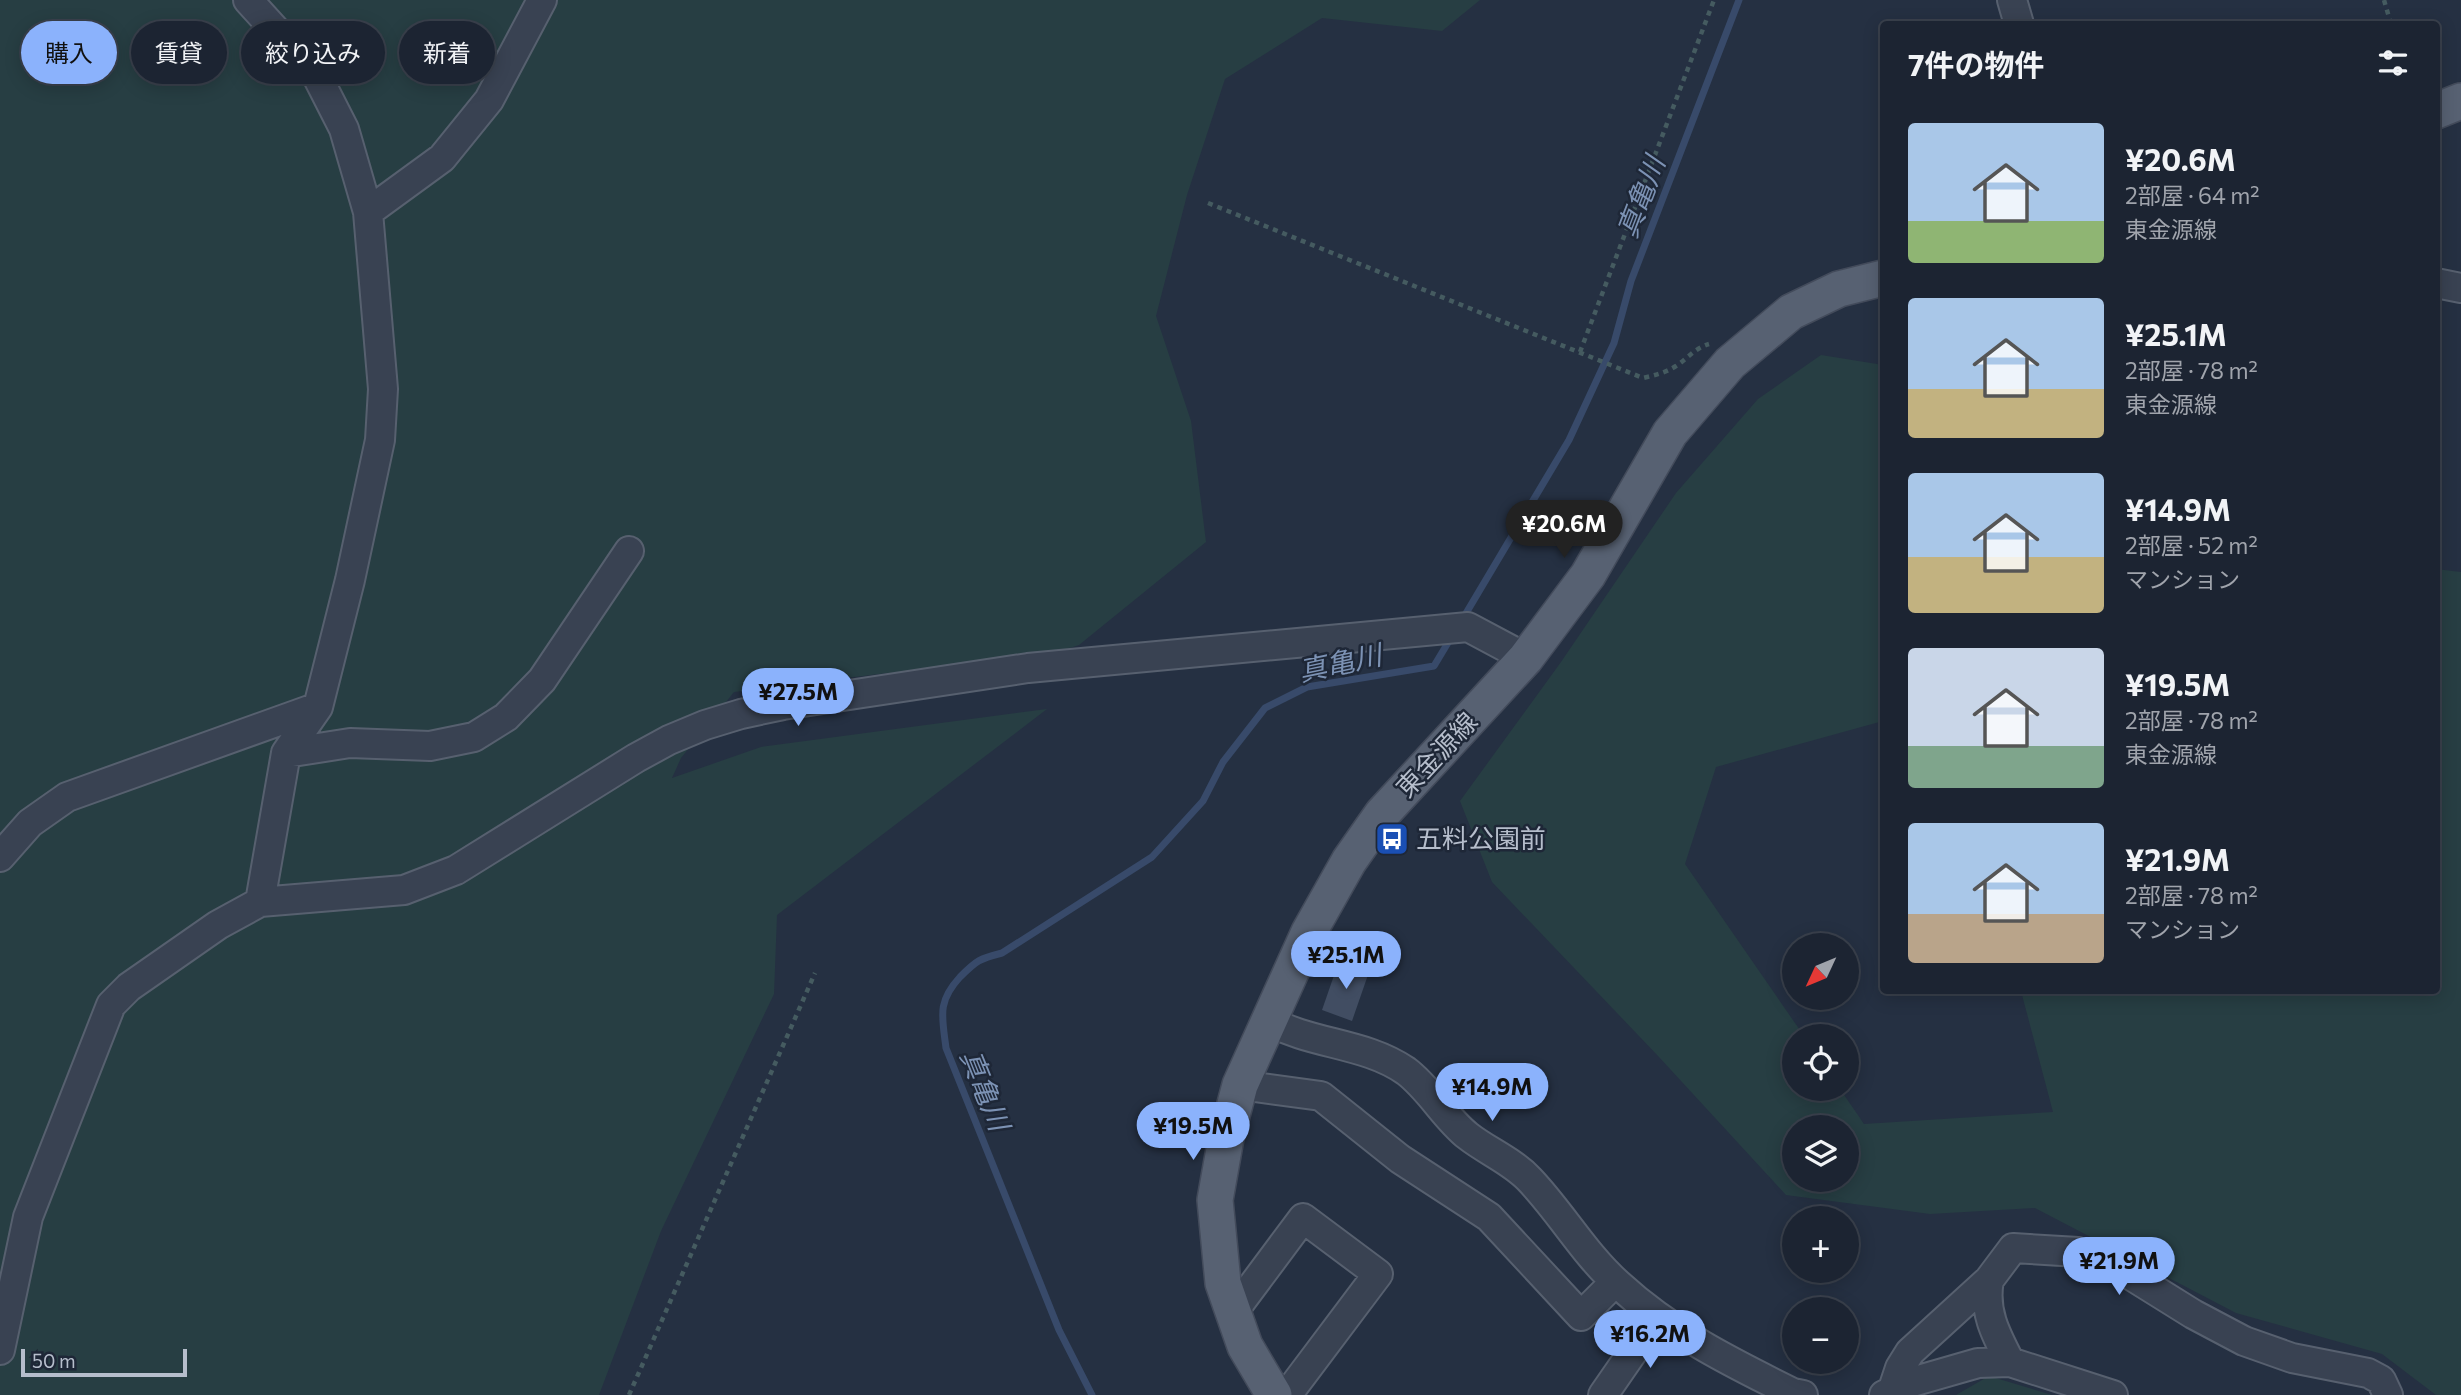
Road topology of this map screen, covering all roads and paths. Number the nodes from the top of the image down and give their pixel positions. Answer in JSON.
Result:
{"nodes":[{"id":1,"x":248,"y":0,"type":"edge"},
{"id":2,"x":542,"y":0,"type":"edge"},
{"id":3,"x":1714,"y":0,"type":"edge"},
{"id":4,"x":2012,"y":0,"type":"edge"},
{"id":5,"x":2385,"y":0,"type":"edge"},
{"id":6,"x":2018,"y":21,"type":"edge"},
{"id":7,"x":2390,"y":21,"type":"edge"},
{"id":8,"x":2461,"y":102,"type":"edge"},
{"id":9,"x":2440,"y":110,"type":"edge"},
{"id":10,"x":1209,"y":203,"type":"dead end"},
{"id":11,"x":368,"y":212,"type":"junction"},
{"id":12,"x":1880,"y":279,"type":"edge"},
{"id":13,"x":2440,"y":284,"type":"edge"},
{"id":14,"x":2461,"y":288,"type":"edge"},
{"id":15,"x":1714,"y":343,"type":"dead end"},
{"id":16,"x":1580,"y":353,"type":"junction"},
{"id":17,"x":628,"y":551,"type":"dead end"},
{"id":18,"x":1526,"y":658,"type":"junction"},
{"id":19,"x":318,"y":706,"type":"junction"},
{"id":20,"x":286,"y":753,"type":"junction"},
{"id":21,"x":0,"y":857,"type":"edge"},
{"id":22,"x":260,"y":902,"type":"junction"},
{"id":23,"x":815,"y":973,"type":"dead end"},
{"id":24,"x":1268,"y":1020,"type":"junction"},
{"id":25,"x":1240,"y":1085,"type":"junction"},
{"id":26,"x":1989,"y":1280,"type":"junction"},
{"id":27,"x":1615,"y":1282,"type":"junction"},
{"id":28,"x":1233,"y":1312,"type":"junction"},
{"id":29,"x":1657,"y":1317,"type":"junction"},
{"id":30,"x":0,"y":1350,"type":"edge"},
{"id":31,"x":2010,"y":1362,"type":"junction"},
{"id":32,"x":1888,"y":1393,"type":"edge"},
{"id":33,"x":629,"y":1395,"type":"edge"},
{"id":34,"x":1274,"y":1395,"type":"edge"},
{"id":35,"x":1287,"y":1395,"type":"edge"},
{"id":36,"x":1603,"y":1395,"type":"edge"},
{"id":37,"x":1802,"y":1395,"type":"edge"},
{"id":38,"x":2113,"y":1395,"type":"edge"},
{"id":39,"x":2388,"y":1395,"type":"edge"}],
"edges":[{"from":1,"to":11,"type":"street"},
{"from":2,"to":11,"type":"street"},
{"from":3,"to":16,"type":"path"},
{"from":4,"to":6,"type":"street"},
{"from":5,"to":7,"type":"path"},
{"from":8,"to":9,"type":"main road"},
{"from":10,"to":16,"type":"path"},
{"from":11,"to":19,"type":"street"},
{"from":12,"to":18,"type":"main road","name":"東金源線"},
{"from":13,"to":14,"type":"street"},
{"from":15,"to":16,"type":"path"},
{"from":17,"to":20,"type":"street"},
{"from":18,"to":22,"type":"street"},
{"from":18,"to":24,"type":"main road","name":"東金源線"},
{"from":19,"to":20,"type":"street"},
{"from":19,"to":21,"type":"street"},
{"from":20,"to":22,"type":"street"},
{"from":22,"to":30,"type":"street"},
{"from":23,"to":33,"type":"path"},
{"from":24,"to":25,"type":"main road","name":"東金源線"},
{"from":24,"to":27,"type":"street"},
{"from":25,"to":27,"type":"street"},
{"from":25,"to":28,"type":"main road","name":"東金源線"},
{"from":26,"to":31,"type":"street"},
{"from":26,"to":32,"type":"street"},
{"from":26,"to":39,"type":"street"},
{"from":27,"to":29,"type":"street"},
{"from":28,"to":34,"type":"main road","name":"東金源線"},
{"from":28,"to":35,"type":"street"},
{"from":29,"to":36,"type":"street"},
{"from":29,"to":37,"type":"street"},
{"from":31,"to":32,"type":"street"},
{"from":31,"to":38,"type":"street"}]}
